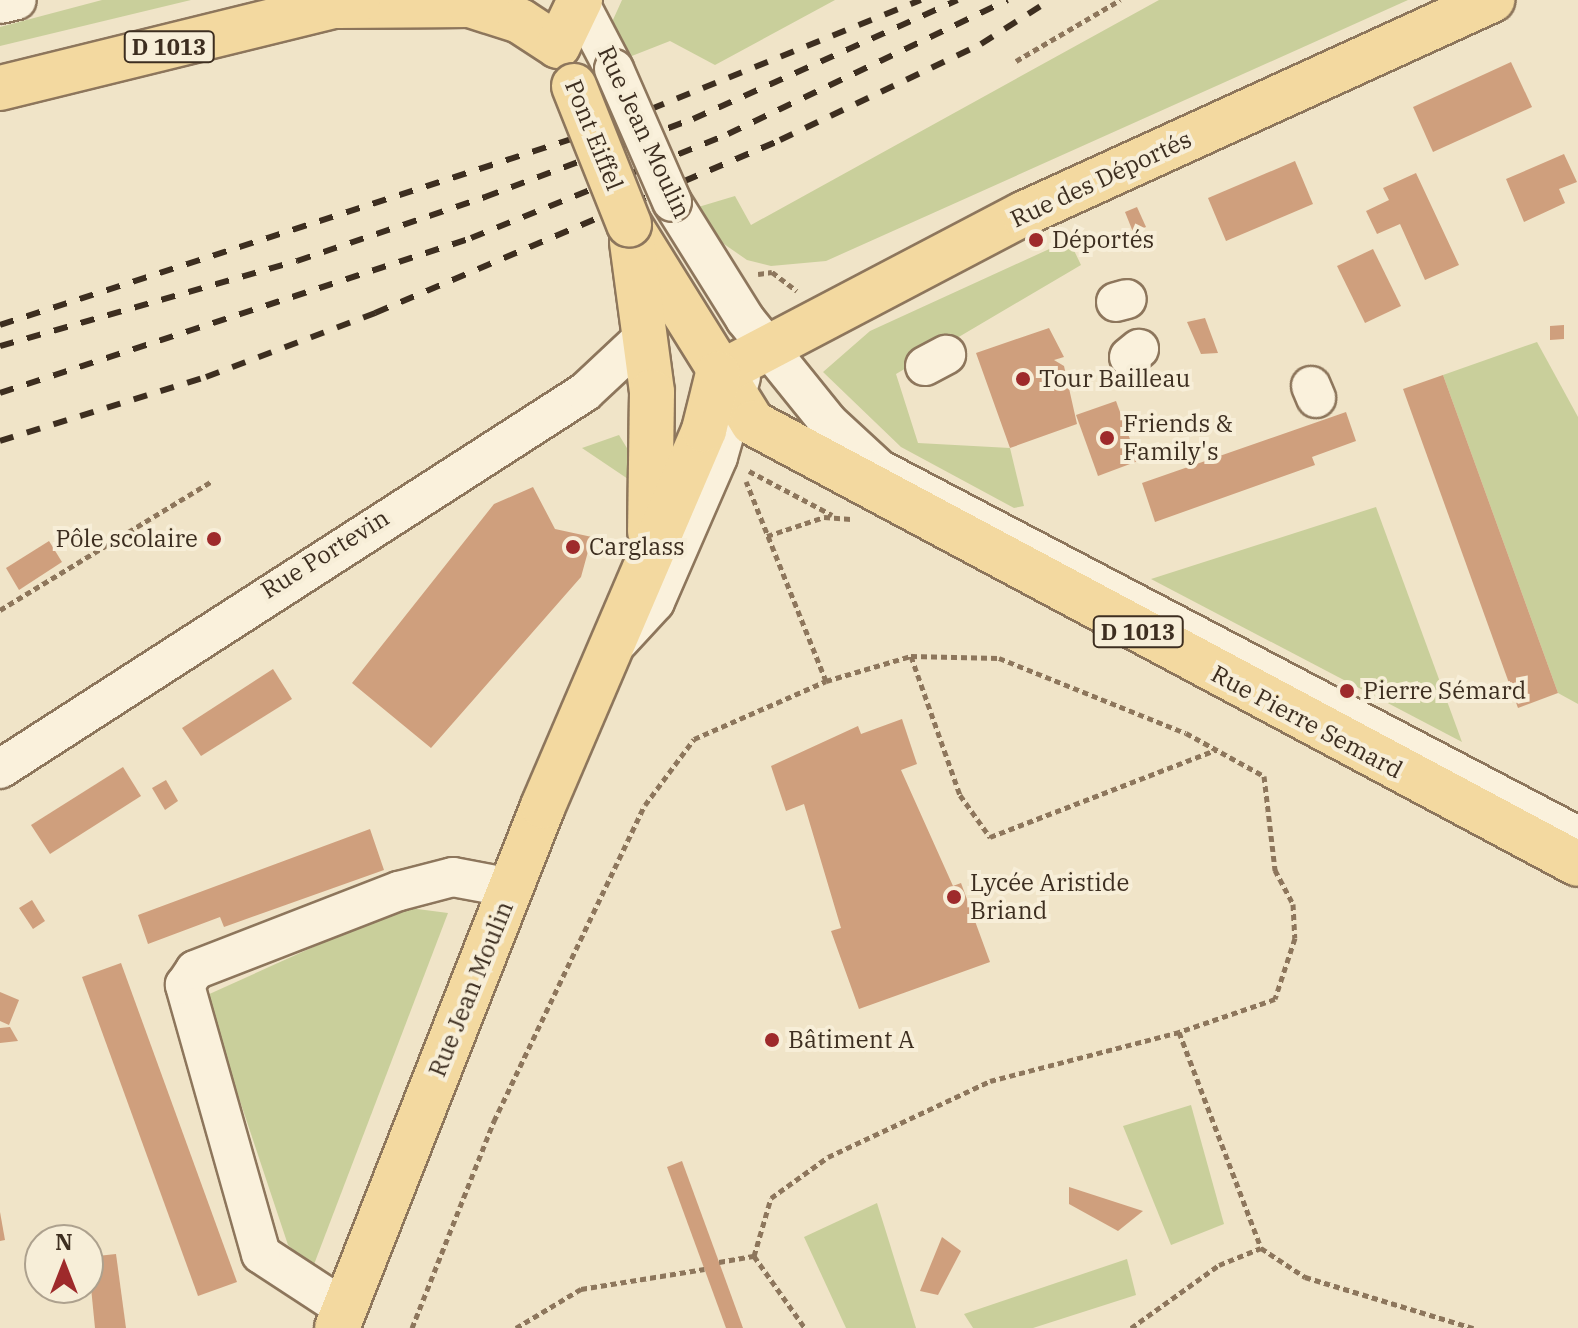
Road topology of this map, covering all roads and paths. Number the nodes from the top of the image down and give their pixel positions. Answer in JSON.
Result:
{"nodes":[{"id":1,"x":17,"y":0,"type":"edge"},
{"id":2,"x":1120,"y":0,"type":"edge"},
{"id":3,"x":1492,"y":0,"type":"edge"},
{"id":4,"x":579,"y":1,"type":"edge"},
{"id":5,"x":348,"y":3,"type":"edge"},
{"id":6,"x":0,"y":4,"type":"edge"},
{"id":7,"x":558,"y":46,"type":"junction"},
{"id":8,"x":1016,"y":61,"type":"dead end"},
{"id":9,"x":0,"y":88,"type":"edge"},
{"id":10,"x":629,"y":224,"type":"junction"},
{"id":11,"x":816,"y":319,"type":"junction"},
{"id":12,"x":646,"y":335,"type":"junction"},
{"id":13,"x":736,"y":373,"type":"junction"},
{"id":14,"x":212,"y":481,"type":"dead end"},
{"id":15,"x":856,"y":511,"type":"dead end"},
{"id":16,"x":834,"y":516,"type":"junction"},
{"id":17,"x":767,"y":536,"type":"junction"},
{"id":18,"x":650,"y":551,"type":"junction"},
{"id":19,"x":0,"y":610,"type":"edge"},
{"id":20,"x":609,"y":651,"type":"junction"},
{"id":21,"x":911,"y":656,"type":"junction"},
{"id":22,"x":826,"y":681,"type":"junction"},
{"id":23,"x":1217,"y":750,"type":"junction"},
{"id":24,"x":0,"y":769,"type":"edge"},
{"id":25,"x":1578,"y":836,"type":"edge"},
{"id":26,"x":1578,"y":864,"type":"edge"},
{"id":27,"x":511,"y":888,"type":"junction"},
{"id":28,"x":1179,"y":1032,"type":"junction"},
{"id":29,"x":1261,"y":1248,"type":"junction"},
{"id":30,"x":754,"y":1256,"type":"junction"},
{"id":31,"x":719,"y":1262,"type":"dead end"},
{"id":32,"x":704,"y":1269,"type":"dead end"},
{"id":33,"x":341,"y":1318,"type":"edge"},
{"id":34,"x":412,"y":1328,"type":"edge"},
{"id":35,"x":516,"y":1328,"type":"edge"},
{"id":36,"x":805,"y":1328,"type":"edge"},
{"id":37,"x":1131,"y":1328,"type":"edge"},
{"id":38,"x":1473,"y":1328,"type":"edge"}],
"edges":[{"from":1,"to":6,"type":"street"},
{"from":2,"to":8,"type":"path"},
{"from":3,"to":11,"type":"main road","name":"Rue des Déportés"},
{"from":4,"to":7,"type":"main road"},
{"from":4,"to":13,"type":"street","name":"Rue Jean Moulin","bridge":true},
{"from":5,"to":7,"type":"main road","number":"D 1013"},
{"from":5,"to":9,"type":"main road","number":"D 1013"},
{"from":7,"to":10,"type":"main road","name":"Pont Eiffel","bridge":true},
{"from":10,"to":12,"type":"main road","name":"Pont Eiffel"},
{"from":10,"to":13,"type":"main road","name":"Pont Eiffel"},
{"from":11,"to":13,"type":"main road","name":"Rue des Déportés"},
{"from":11,"to":13,"type":"path"},
{"from":12,"to":18,"type":"main road","name":"Rue Jean Moulin"},
{"from":12,"to":24,"type":"street","name":"Rue Portevin"},
{"from":13,"to":18,"type":"main road","name":"Rue Jean Moulin"},
{"from":13,"to":20,"type":"street","name":"Rue Jean Moulin"},
{"from":13,"to":25,"type":"street"},
{"from":13,"to":26,"type":"main road","name":"Rue Pierre Semard","number":"D 1013"},
{"from":14,"to":19,"type":"path"},
{"from":15,"to":16,"type":"path"},
{"from":16,"to":17,"type":"path"},
{"from":16,"to":17,"type":"path"},
{"from":17,"to":22,"type":"path"},
{"from":18,"to":20,"type":"main road","name":"Rue Jean Moulin"},
{"from":20,"to":27,"type":"main road","name":"Rue Jean Moulin"},
{"from":21,"to":22,"type":"path"},
{"from":21,"to":23,"type":"path"},
{"from":21,"to":23,"type":"path"},
{"from":22,"to":34,"type":"path"},
{"from":23,"to":28,"type":"path"},
{"from":27,"to":33,"type":"main road","name":"Rue Jean Moulin"},
{"from":27,"to":33,"type":"street"},
{"from":28,"to":29,"type":"path"},
{"from":28,"to":30,"type":"path"},
{"from":29,"to":37,"type":"path"},
{"from":29,"to":38,"type":"path"},
{"from":30,"to":31,"type":"path"},
{"from":30,"to":36,"type":"path"},
{"from":32,"to":35,"type":"path"}]}
